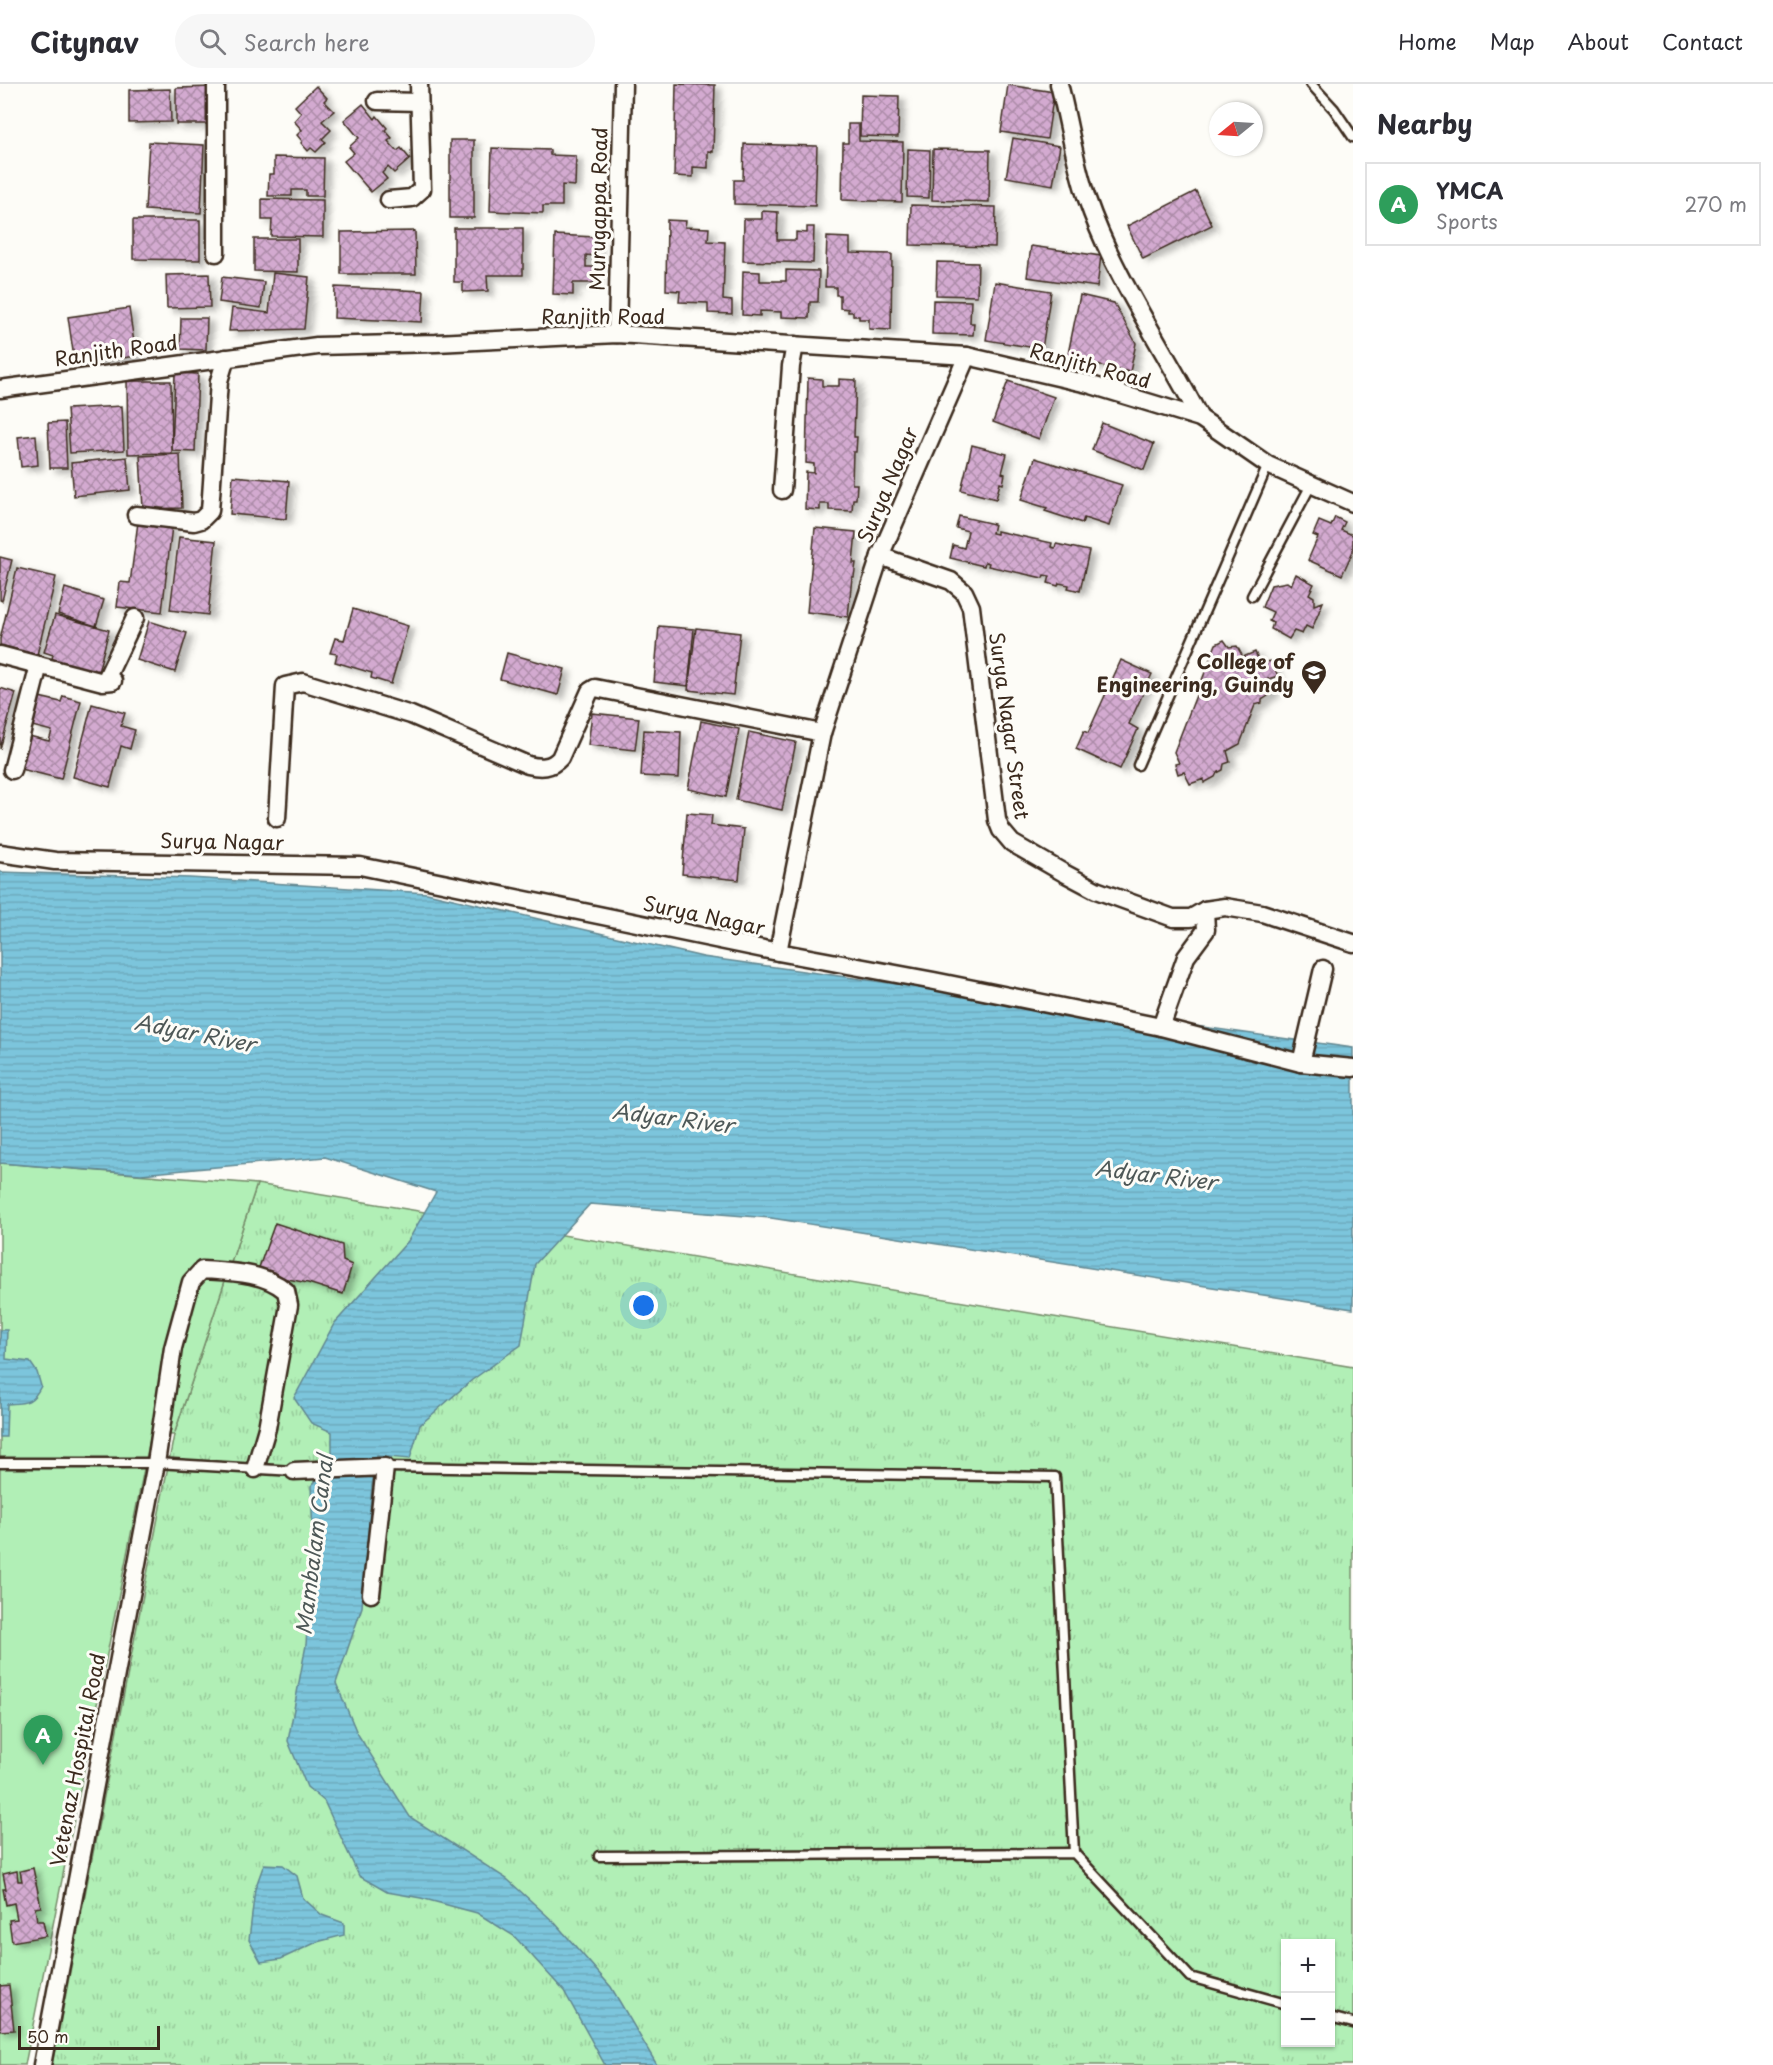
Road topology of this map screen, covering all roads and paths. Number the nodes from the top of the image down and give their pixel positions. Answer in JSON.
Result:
{"nodes":[{"id":1,"x":216,"y":84,"type":"edge"},
{"id":2,"x":419,"y":84,"type":"edge"},
{"id":3,"x":623,"y":84,"type":"edge"},
{"id":4,"x":1059,"y":84,"type":"edge"},
{"id":5,"x":1311,"y":84,"type":"edge"},
{"id":6,"x":377,"y":101,"type":"dead end"},
{"id":7,"x":419,"y":102,"type":"junction"},
{"id":8,"x":1353,"y":137,"type":"edge"},
{"id":9,"x":389,"y":200,"type":"dead end"},
{"id":10,"x":216,"y":253,"type":"dead end"},
{"id":11,"x":617,"y":334,"type":"junction"},
{"id":12,"x":795,"y":345,"type":"junction"},
{"id":13,"x":968,"y":356,"type":"junction"},
{"id":14,"x":226,"y":358,"type":"junction"},
{"id":15,"x":0,"y":389,"type":"edge"},
{"id":16,"x":1200,"y":418,"type":"junction"},
{"id":17,"x":1268,"y":465,"type":"junction"},
{"id":18,"x":1311,"y":485,"type":"junction"},
{"id":19,"x":782,"y":490,"type":"dead end"},
{"id":20,"x":1353,"y":502,"type":"edge"},
{"id":21,"x":136,"y":515,"type":"dead end"},
{"id":22,"x":880,"y":556,"type":"junction"},
{"id":23,"x":1252,"y":596,"type":"dead end"},
{"id":24,"x":135,"y":618,"type":"dead end"},
{"id":25,"x":0,"y":655,"type":"edge"},
{"id":26,"x":39,"y":665,"type":"junction"},
{"id":27,"x":822,"y":733,"type":"junction"},
{"id":28,"x":1138,"y":765,"type":"dead end"},
{"id":29,"x":12,"y":770,"type":"dead end"},
{"id":30,"x":277,"y":818,"type":"dead end"},
{"id":31,"x":0,"y":853,"type":"edge"},
{"id":32,"x":1205,"y":910,"type":"junction"},
{"id":33,"x":1353,"y":943,"type":"edge"},
{"id":34,"x":778,"y":952,"type":"junction"},
{"id":35,"x":1323,"y":969,"type":"dead end"},
{"id":36,"x":1161,"y":1027,"type":"junction"},
{"id":37,"x":1301,"y":1063,"type":"junction"},
{"id":38,"x":1353,"y":1068,"type":"edge"},
{"id":39,"x":156,"y":1463,"type":"junction"},
{"id":40,"x":0,"y":1464,"type":"edge"},
{"id":41,"x":385,"y":1467,"type":"junction"},
{"id":42,"x":255,"y":1468,"type":"junction"},
{"id":43,"x":294,"y":1471,"type":"joint"},
{"id":44,"x":371,"y":1594,"type":"dead end"},
{"id":45,"x":1074,"y":1853,"type":"junction"},
{"id":46,"x":599,"y":1856,"type":"dead end"},
{"id":47,"x":1281,"y":2003,"type":"edge"},
{"id":48,"x":1335,"y":2018,"type":"edge"},
{"id":49,"x":1353,"y":2023,"type":"edge"},
{"id":50,"x":42,"y":2065,"type":"edge"}],
"edges":[{"from":1,"to":10,"type":"street"},
{"from":2,"to":7,"type":"street"},
{"from":3,"to":11,"type":"street","name":"Murugappa Road"},
{"from":4,"to":16,"type":"street","name":"Ranjith Road"},
{"from":5,"to":8,"type":"lane"},
{"from":6,"to":7,"type":"street"},
{"from":7,"to":9,"type":"street"},
{"from":11,"to":12,"type":"street","name":"Ranjith Road"},
{"from":11,"to":14,"type":"street","name":"Ranjith Road"},
{"from":12,"to":13,"type":"street","name":"Ranjith Road"},
{"from":12,"to":19,"type":"street"},
{"from":13,"to":16,"type":"street","name":"Ranjith Road"},
{"from":13,"to":22,"type":"street","name":"Surya Nagar"},
{"from":14,"to":15,"type":"street","name":"Ranjith Road"},
{"from":14,"to":21,"type":"street"},
{"from":16,"to":17,"type":"street","name":"Ranjith Road"},
{"from":17,"to":18,"type":"street","name":"Ranjith Road"},
{"from":17,"to":28,"type":"lane"},
{"from":18,"to":20,"type":"street","name":"Ranjith Road"},
{"from":18,"to":23,"type":"lane"},
{"from":22,"to":27,"type":"street","name":"Surya Nagar"},
{"from":22,"to":32,"type":"street","name":"Surya Nagar Street"},
{"from":24,"to":26,"type":"street"},
{"from":25,"to":26,"type":"street"},
{"from":26,"to":29,"type":"street"},
{"from":27,"to":30,"type":"street"},
{"from":27,"to":34,"type":"street","name":"Surya Nagar"},
{"from":31,"to":34,"type":"street","name":"Surya Nagar"},
{"from":32,"to":33,"type":"street","name":"Surya Nagar Street"},
{"from":32,"to":36,"type":"street"},
{"from":34,"to":36,"type":"street"},
{"from":35,"to":37,"type":"street"},
{"from":36,"to":37,"type":"street"},
{"from":37,"to":38,"type":"street"},
{"from":39,"to":40,"type":"lane"},
{"from":39,"to":42,"type":"lane"},
{"from":39,"to":42,"type":"street","name":"Vetenaz Hospital Road"},
{"from":39,"to":50,"type":"street","name":"Vetenaz Hospital Road"},
{"from":41,"to":43,"type":"street"},
{"from":41,"to":44,"type":"street"},
{"from":41,"to":45,"type":"lane"},
{"from":42,"to":43,"type":"lane"},
{"from":45,"to":46,"type":"lane"},
{"from":45,"to":47,"type":"lane"},
{"from":48,"to":49,"type":"lane"}]}
